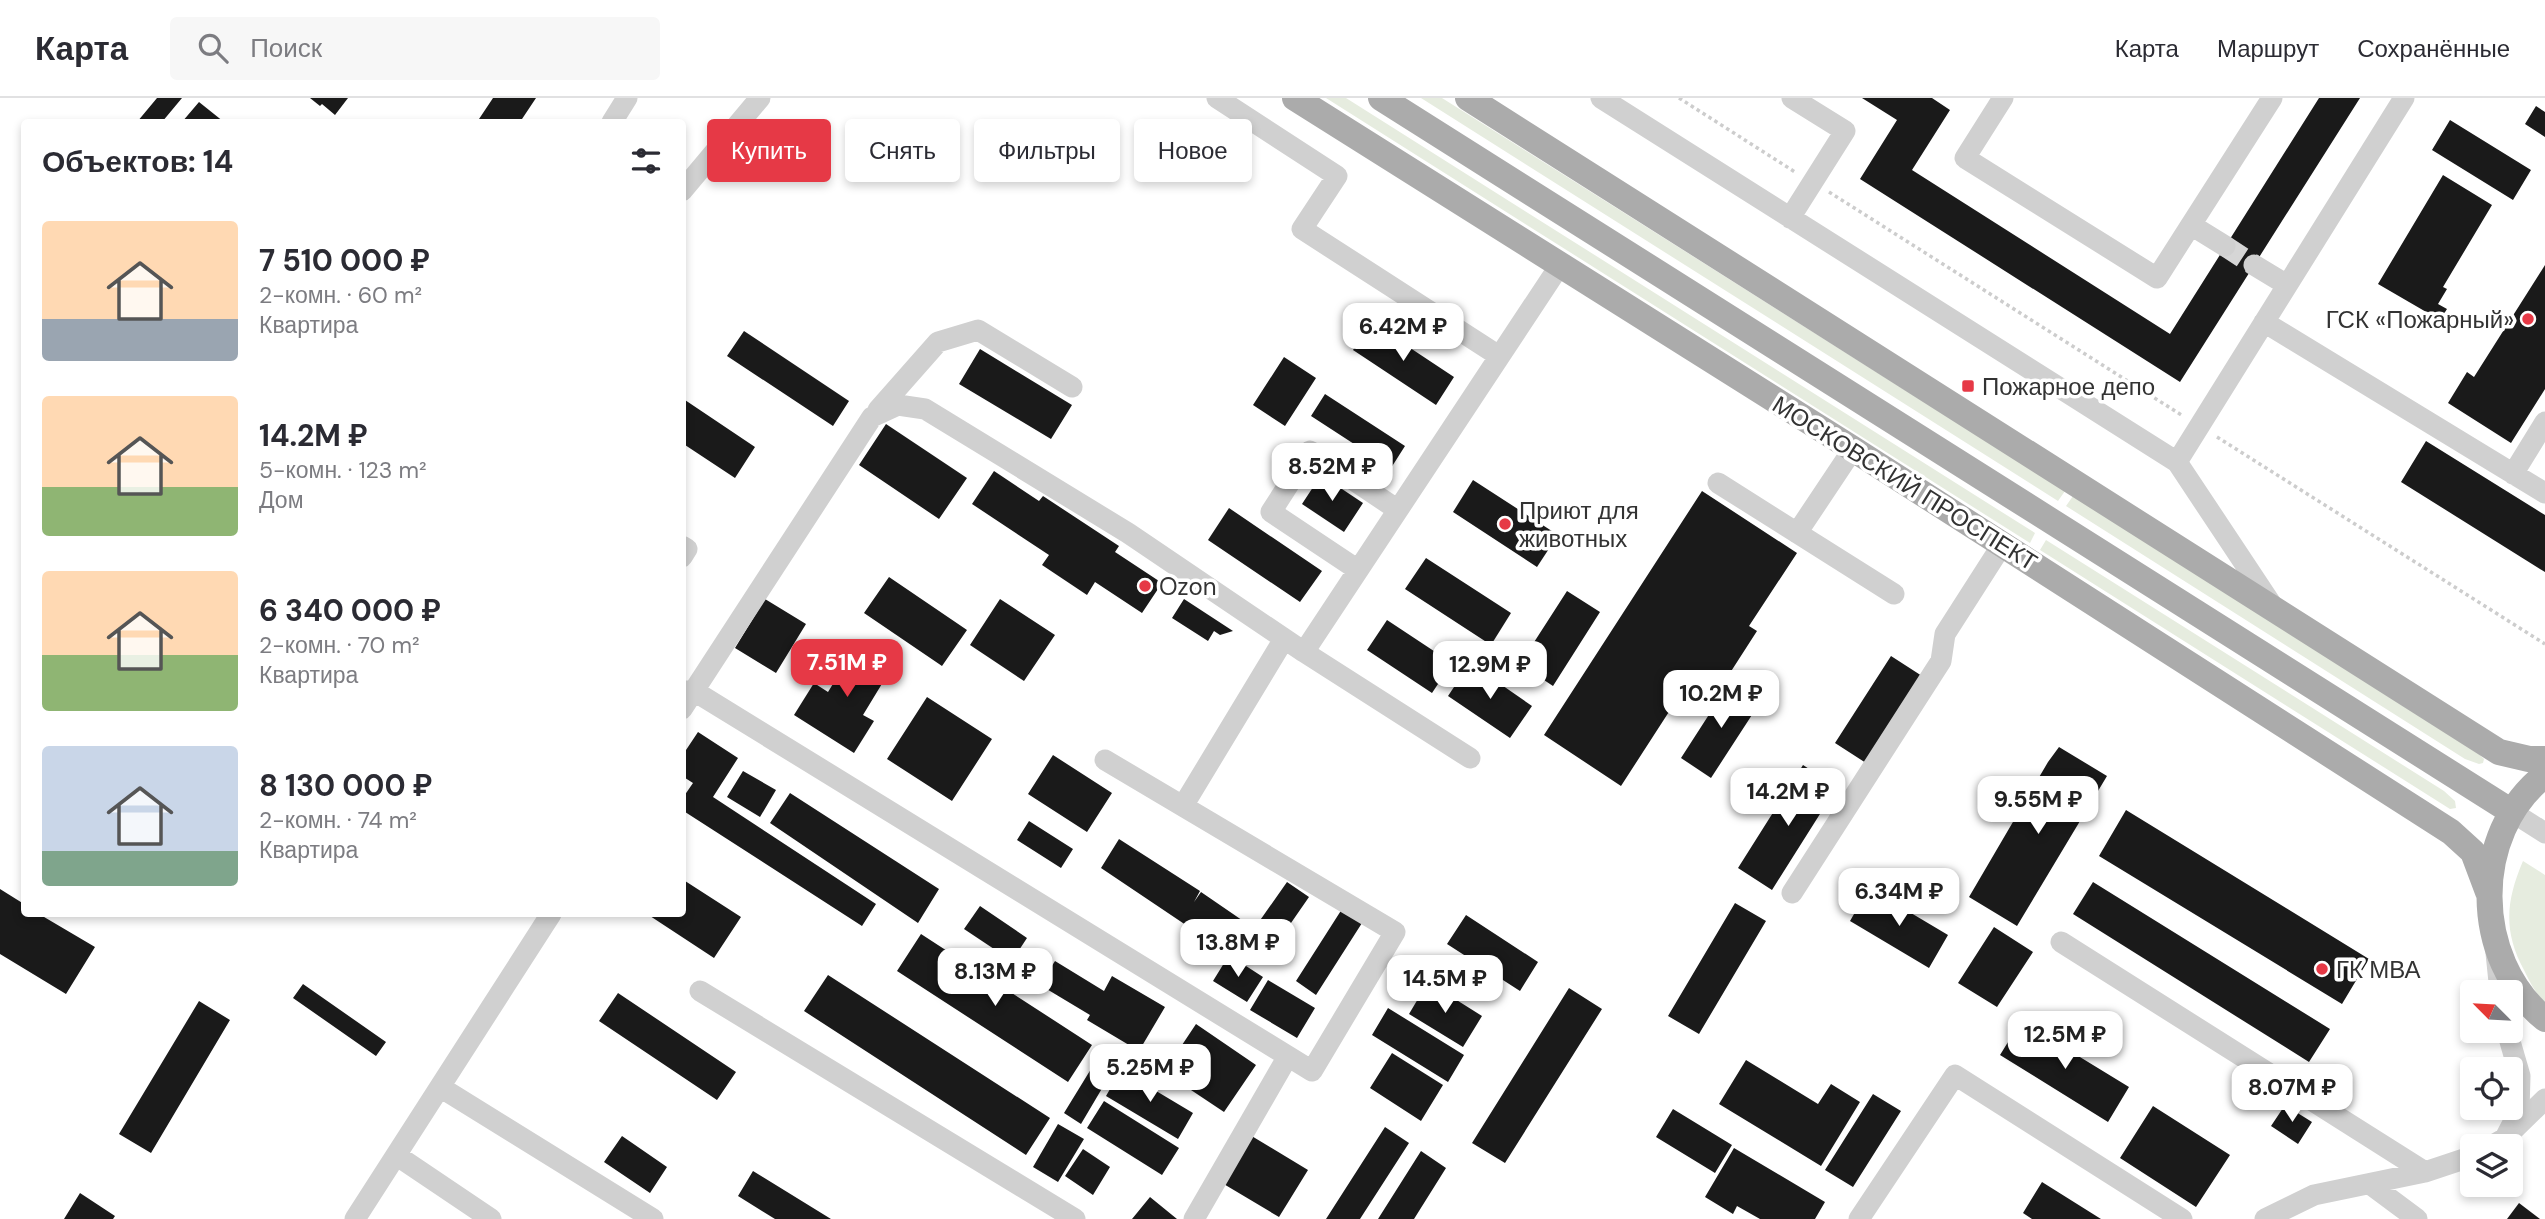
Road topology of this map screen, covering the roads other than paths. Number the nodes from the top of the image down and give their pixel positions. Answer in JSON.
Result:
{"nodes":[{"id":1,"x":627,"y":98,"type":"edge"},
{"id":2,"x":760,"y":98,"type":"edge"},
{"id":3,"x":1217,"y":98,"type":"edge"},
{"id":4,"x":1295,"y":98,"type":"edge"},
{"id":5,"x":1381,"y":98,"type":"edge"},
{"id":6,"x":1468,"y":98,"type":"edge"},
{"id":7,"x":1601,"y":98,"type":"edge"},
{"id":8,"x":1792,"y":98,"type":"edge"},
{"id":9,"x":2003,"y":98,"type":"edge"},
{"id":10,"x":2272,"y":98,"type":"edge"},
{"id":11,"x":2404,"y":98,"type":"edge"},
{"id":12,"x":614,"y":119,"type":"edge"},
{"id":13,"x":686,"y":186,"type":"edge"},
{"id":14,"x":1790,"y":218,"type":"junction"},
{"id":15,"x":2191,"y":225,"type":"junction"},
{"id":16,"x":2225,"y":246,"type":"tunnel mouth"},
{"id":17,"x":1560,"y":265,"type":"junction"},
{"id":18,"x":2254,"y":265,"type":"tunnel mouth"},
{"id":19,"x":2287,"y":285,"type":"junction"},
{"id":20,"x":2264,"y":322,"type":"junction"},
{"id":21,"x":1499,"y":356,"type":"junction"},
{"id":22,"x":1072,"y":387,"type":"dead end"},
{"id":23,"x":872,"y":417,"type":"junction"},
{"id":24,"x":2545,"y":422,"type":"edge"},
{"id":25,"x":1853,"y":449,"type":"junction"},
{"id":26,"x":2177,"y":462,"type":"junction"},
{"id":27,"x":2513,"y":474,"type":"junction"},
{"id":28,"x":1718,"y":484,"type":"dead end"},
{"id":29,"x":2545,"y":493,"type":"edge"},
{"id":30,"x":1398,"y":510,"type":"junction"},
{"id":31,"x":1797,"y":533,"type":"junction"},
{"id":32,"x":2002,"y":545,"type":"junction"},
{"id":33,"x":1359,"y":570,"type":"junction"},
{"id":34,"x":1894,"y":594,"type":"dead end"},
{"id":35,"x":2276,"y":610,"type":"junction"},
{"id":36,"x":1284,"y":639,"type":"junction"},
{"id":37,"x":1304,"y":652,"type":"junction"},
{"id":38,"x":686,"y":697,"type":"edge"},
{"id":39,"x":1470,"y":758,"type":"dead end"},
{"id":40,"x":2545,"y":759,"type":"edge"},
{"id":41,"x":1105,"y":760,"type":"dead end"},
{"id":42,"x":2545,"y":775,"type":"edge"},
{"id":43,"x":1183,"y":806,"type":"junction"},
{"id":44,"x":2512,"y":812,"type":"junction"},
{"id":45,"x":2545,"y":833,"type":"edge"},
{"id":46,"x":2488,"y":892,"type":"junction"},
{"id":47,"x":1792,"y":893,"type":"dead end"},
{"id":48,"x":549,"y":917,"type":"edge"},
{"id":49,"x":2061,"y":942,"type":"dead end"},
{"id":50,"x":2495,"y":944,"type":"junction"},
{"id":51,"x":2499,"y":980,"type":"edge"},
{"id":52,"x":700,"y":992,"type":"dead end"},
{"id":53,"x":2545,"y":1019,"type":"edge"},
{"id":54,"x":2511,"y":1043,"type":"edge"},
{"id":55,"x":1288,"y":1056,"type":"junction"},
{"id":56,"x":440,"y":1087,"type":"junction"},
{"id":57,"x":2545,"y":1099,"type":"edge"},
{"id":58,"x":2503,"y":1134,"type":"edge"},
{"id":59,"x":2507,"y":1134,"type":"edge"},
{"id":60,"x":396,"y":1155,"type":"junction"},
{"id":61,"x":2460,"y":1160,"type":"edge"},
{"id":62,"x":2425,"y":1172,"type":"junction"},
{"id":63,"x":2370,"y":1184,"type":"junction"},
{"id":64,"x":355,"y":1219,"type":"edge"},
{"id":65,"x":491,"y":1219,"type":"edge"},
{"id":66,"x":653,"y":1219,"type":"edge"},
{"id":67,"x":1075,"y":1219,"type":"edge"},
{"id":68,"x":1194,"y":1219,"type":"edge"},
{"id":69,"x":1859,"y":1219,"type":"edge"},
{"id":70,"x":2182,"y":1219,"type":"edge"},
{"id":71,"x":2265,"y":1219,"type":"edge"},
{"id":72,"x":2417,"y":1219,"type":"edge"}],
"edges":[{"from":1,"to":12,"type":"street"},
{"from":2,"to":13,"type":"street"},
{"from":3,"to":21,"type":"street"},
{"from":4,"to":17,"type":"main road","name":"МОСКОВСКИЙ ПРОСПЕКТ"},
{"from":5,"to":44,"type":"main road","name":"МОСКОВСКИЙ ПРОСПЕКТ"},
{"from":6,"to":35,"type":"main road"},
{"from":7,"to":14,"type":"street"},
{"from":8,"to":14,"type":"street"},
{"from":9,"to":15,"type":"street"},
{"from":10,"to":15,"type":"street"},
{"from":11,"to":19,"type":"street"},
{"from":14,"to":26,"type":"street"},
{"from":15,"to":16,"type":"street"},
{"from":17,"to":21,"type":"street"},
{"from":17,"to":25,"type":"main road","name":"МОСКОВСКИЙ ПРОСПЕКТ"},
{"from":18,"to":19,"type":"street"},
{"from":19,"to":20,"type":"street"},
{"from":20,"to":26,"type":"street"},
{"from":20,"to":27,"type":"street"},
{"from":21,"to":30,"type":"street"},
{"from":22,"to":23,"type":"street"},
{"from":23,"to":36,"type":"street"},
{"from":23,"to":38,"type":"street"},
{"from":24,"to":27,"type":"street"},
{"from":25,"to":31,"type":"street"},
{"from":25,"to":32,"type":"main road","name":"МОСКОВСКИЙ ПРОСПЕКТ"},
{"from":26,"to":35,"type":"street"},
{"from":27,"to":29,"type":"street"},
{"from":28,"to":31,"type":"street"},
{"from":30,"to":33,"type":"street"},
{"from":30,"to":33,"type":"street"},
{"from":31,"to":34,"type":"street"},
{"from":32,"to":46,"type":"main road","name":"МОСКОВСКИЙ ПРОСПЕКТ"},
{"from":32,"to":47,"type":"street"},
{"from":33,"to":37,"type":"street"},
{"from":35,"to":40,"type":"main road"},
{"from":36,"to":37,"type":"street"},
{"from":36,"to":43,"type":"street"},
{"from":37,"to":39,"type":"street"},
{"from":38,"to":55,"type":"street"},
{"from":41,"to":43,"type":"street"},
{"from":42,"to":44,"type":"main road"},
{"from":43,"to":55,"type":"street"},
{"from":44,"to":45,"type":"street"},
{"from":44,"to":46,"type":"main road"},
{"from":46,"to":50,"type":"main road"},
{"from":48,"to":56,"type":"street"},
{"from":49,"to":62,"type":"street"},
{"from":50,"to":51,"type":"street"},
{"from":50,"to":53,"type":"main road"},
{"from":52,"to":67,"type":"street"},
{"from":54,"to":58,"type":"street"},
{"from":55,"to":68,"type":"street"},
{"from":56,"to":60,"type":"street"},
{"from":56,"to":66,"type":"street"},
{"from":57,"to":59,"type":"street"},
{"from":60,"to":64,"type":"street"},
{"from":60,"to":65,"type":"street"},
{"from":61,"to":62,"type":"street"},
{"from":62,"to":63,"type":"street"},
{"from":63,"to":71,"type":"street"},
{"from":63,"to":72,"type":"street"},
{"from":69,"to":70,"type":"street"}]}
